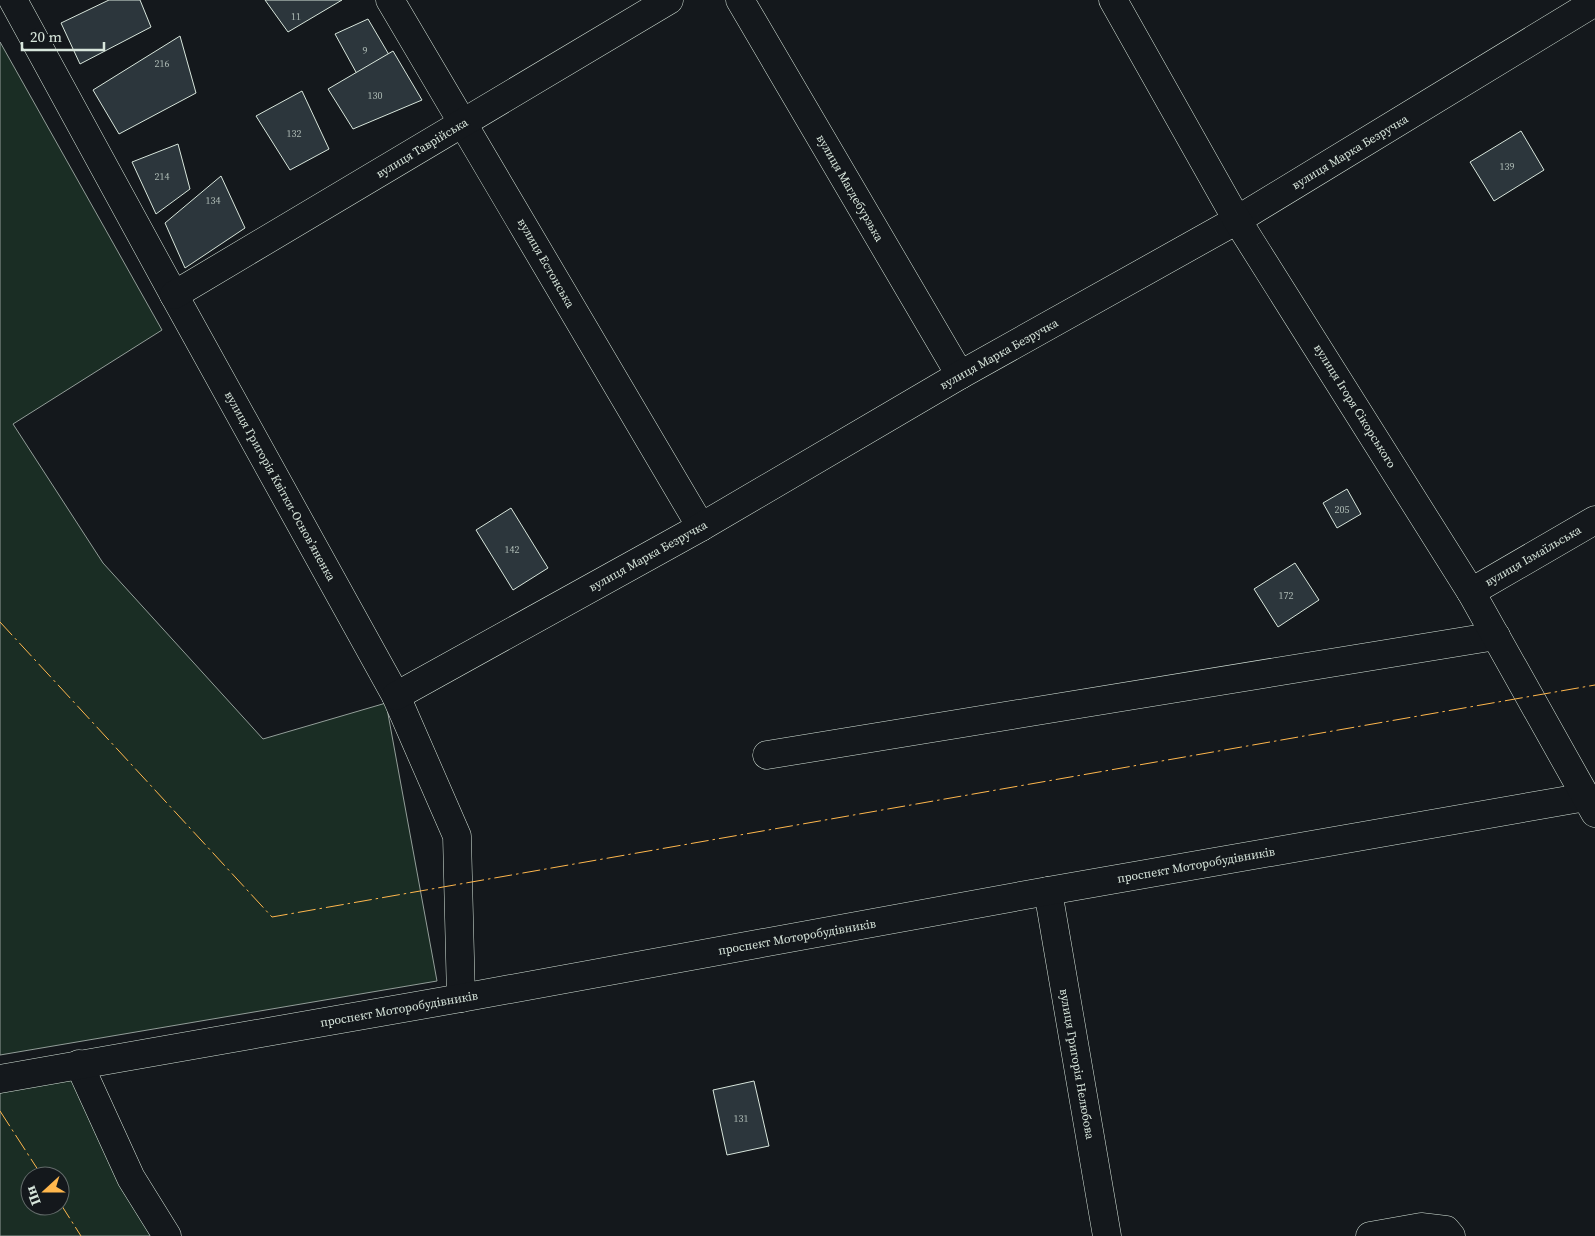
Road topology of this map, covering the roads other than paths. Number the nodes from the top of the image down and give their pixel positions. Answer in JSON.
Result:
{"nodes":[{"id":1,"x":13,"y":0,"type":"edge"},
{"id":2,"x":390,"y":0,"type":"edge"},
{"id":3,"x":669,"y":0,"type":"edge"},
{"id":4,"x":740,"y":0,"type":"edge"},
{"id":5,"x":1113,"y":0,"type":"edge"},
{"id":6,"x":1595,"y":2,"type":"edge"},
{"id":7,"x":463,"y":123,"type":"junction"},
{"id":8,"x":1238,"y":220,"type":"junction"},
{"id":9,"x":174,"y":295,"type":"junction"},
{"id":10,"x":960,"y":375,"type":"junction"},
{"id":11,"x":1595,"y":520,"type":"edge"},
{"id":12,"x":701,"y":527,"type":"junction"},
{"id":13,"x":1471,"y":592,"type":"junction"},
{"id":14,"x":1496,"y":636,"type":"junction"},
{"id":15,"x":396,"y":696,"type":"junction"},
{"id":16,"x":768,"y":755,"type":"dead end"},
{"id":17,"x":1592,"y":802,"type":"edge"},
{"id":18,"x":1048,"y":891,"type":"junction"},
{"id":19,"x":461,"y":998,"type":"junction"},
{"id":20,"x":79,"y":1064,"type":"junction"},
{"id":21,"x":0,"y":1079,"type":"edge"},
{"id":22,"x":167,"y":1236,"type":"edge"},
{"id":23,"x":1107,"y":1236,"type":"edge"},
{"id":24,"x":1370,"y":1236,"type":"edge"},
{"id":25,"x":1451,"y":1236,"type":"edge"}],
"edges":[{"from":1,"to":9,"type":"street","name":"вулиця Григорія Квітки-Основʼяненка"},
{"from":2,"to":7,"type":"street","name":"вулиця Естонська"},
{"from":3,"to":7,"type":"street","name":"вулиця Таврійська"},
{"from":4,"to":10,"type":"street","name":"вулиця Магдебурзька"},
{"from":5,"to":8,"type":"street","name":"вулиця Ігоря Сікорського"},
{"from":6,"to":8,"type":"street","name":"вулиця Марка Безручка"},
{"from":7,"to":9,"type":"street","name":"вулиця Таврійська"},
{"from":7,"to":12,"type":"street","name":"вулиця Естонська"},
{"from":8,"to":10,"type":"street","name":"вулиця Марка Безручка"},
{"from":8,"to":13,"type":"street","name":"вулиця Ігоря Сікорського"},
{"from":9,"to":15,"type":"street","name":"вулиця Григорія Квітки-Основʼяненка"},
{"from":10,"to":12,"type":"street","name":"вулиця Марка Безручка"},
{"from":11,"to":13,"type":"street","name":"вулиця Ізмаїльська"},
{"from":12,"to":15,"type":"street","name":"вулиця Марка Безручка"},
{"from":13,"to":14,"type":"street","name":"вулиця Ігоря Сікорського"},
{"from":14,"to":16,"type":"street"},
{"from":14,"to":17,"type":"street","name":"вулиця Ігоря Сікорського"},
{"from":15,"to":19,"type":"street","name":"вулиця Григорія Квітки-Основʼяненка"},
{"from":17,"to":18,"type":"street","name":"проспект Моторобудівників"},
{"from":18,"to":19,"type":"street","name":"проспект Моторобудівників"},
{"from":18,"to":23,"type":"street","name":"вулиця Григорія Нелюбова"},
{"from":19,"to":20,"type":"street","name":"проспект Моторобудівників"},
{"from":20,"to":21,"type":"street","name":"проспект Моторобудівників"},
{"from":20,"to":22,"type":"street"},
{"from":24,"to":25,"type":"street"}]}
